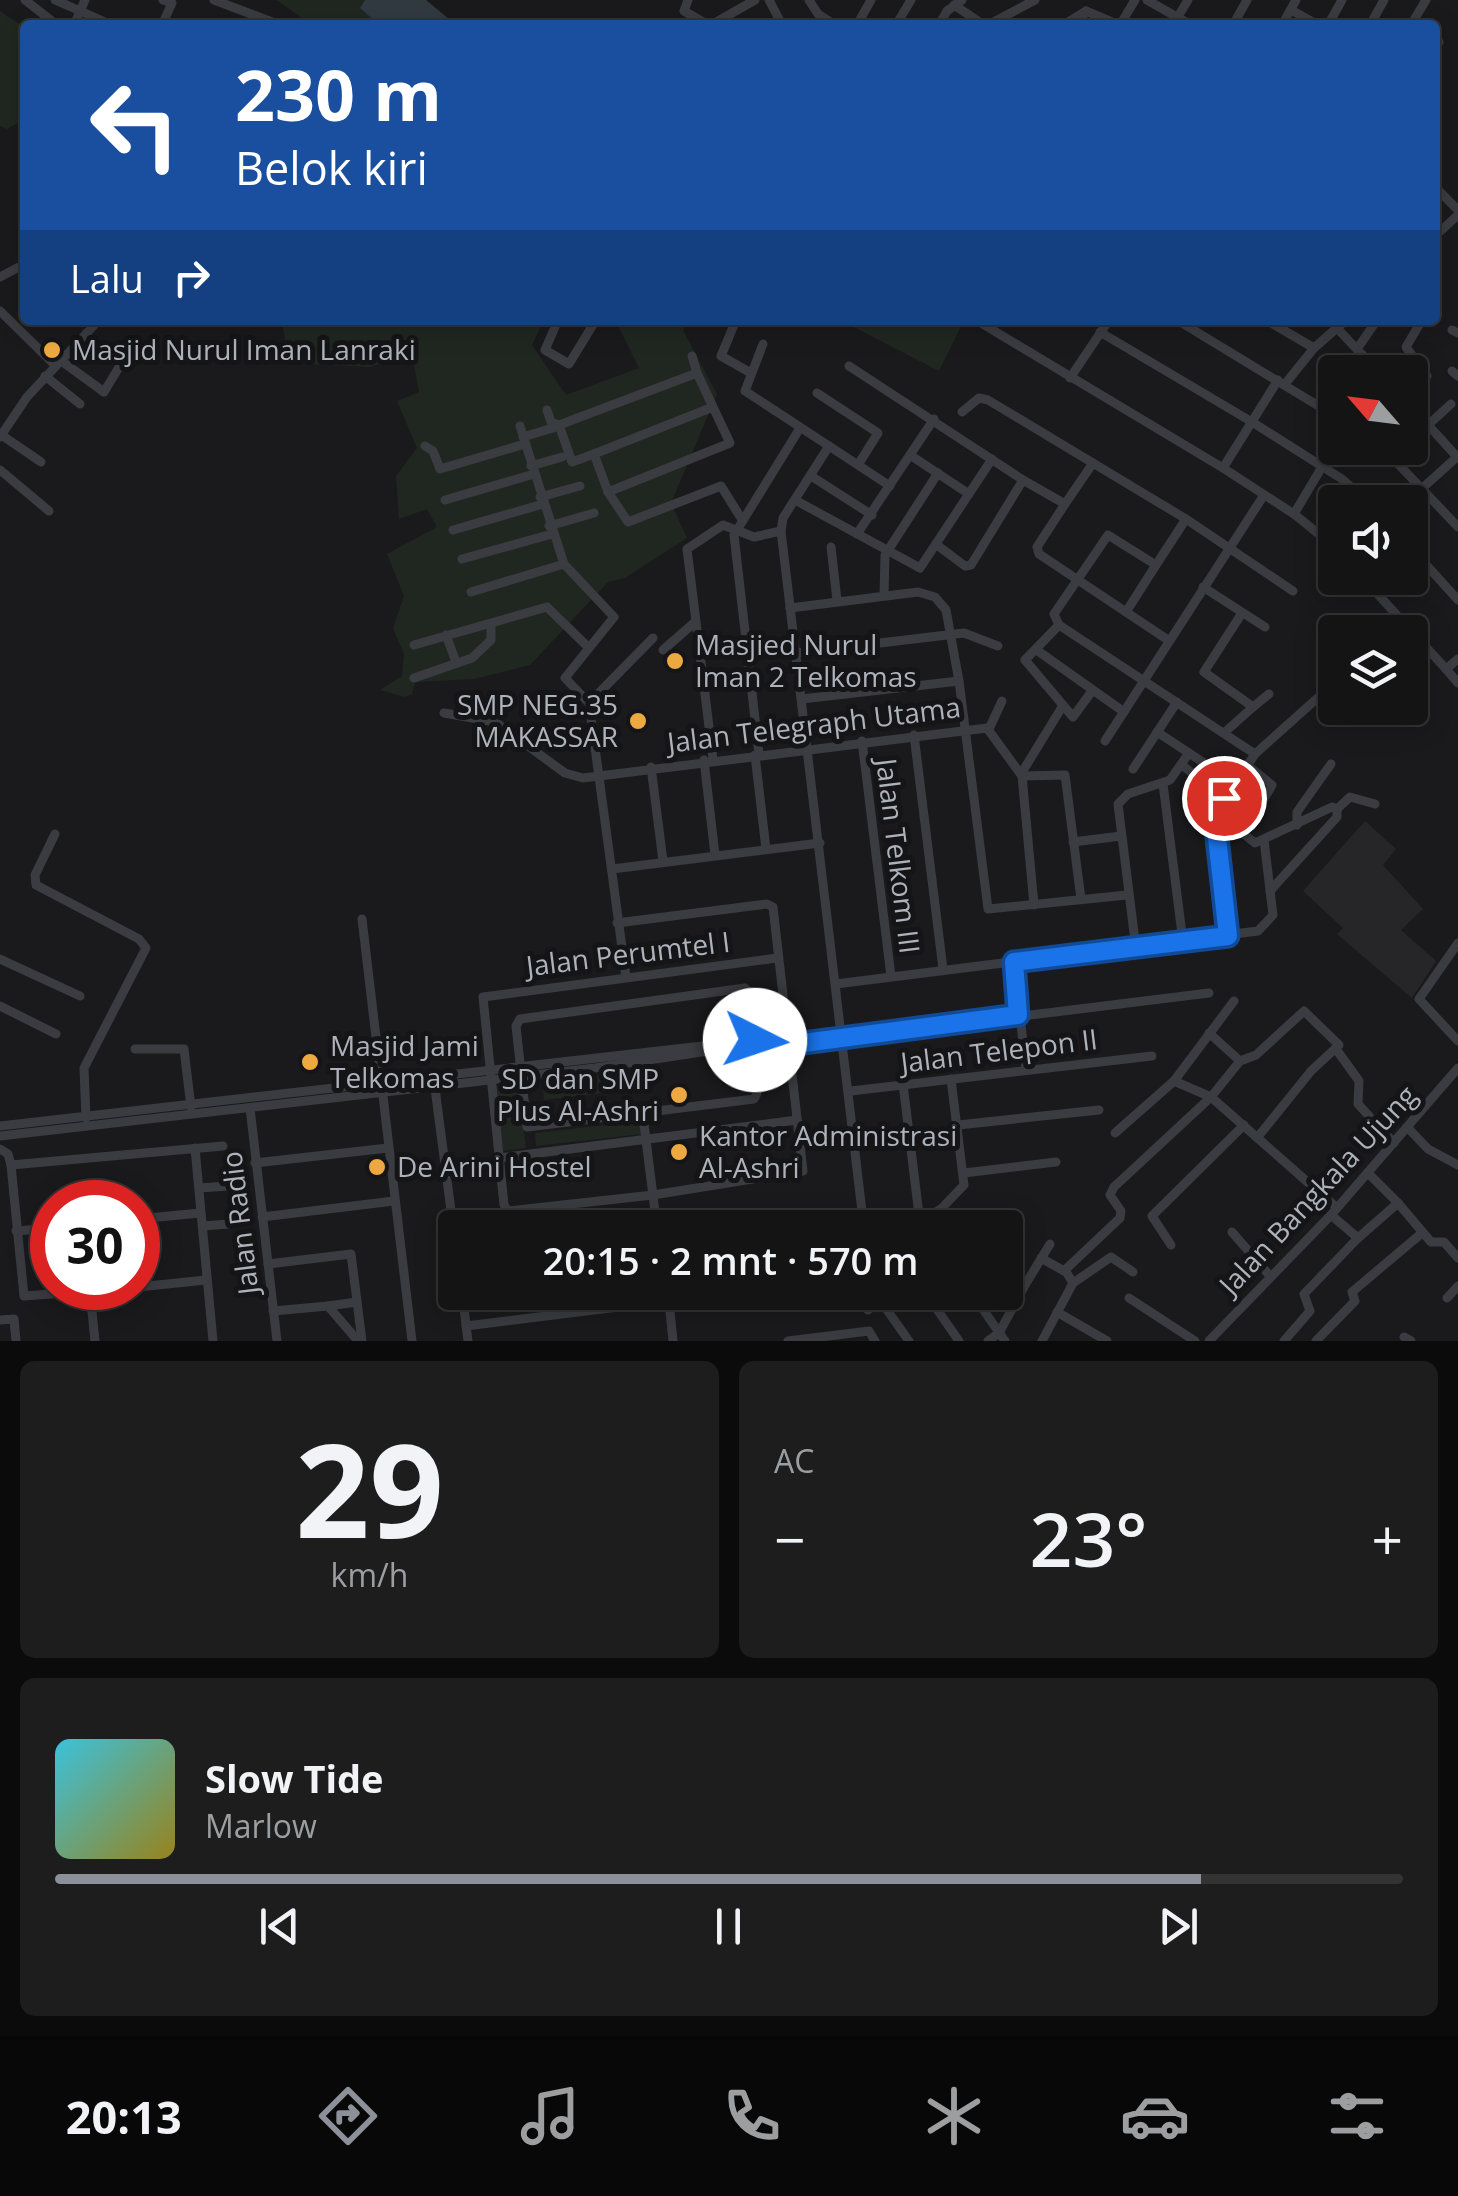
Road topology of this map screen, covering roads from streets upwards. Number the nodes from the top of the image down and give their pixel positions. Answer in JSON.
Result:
{"nodes":[{"id":1,"x":25,"y":0,"type":"edge"},
{"id":2,"x":55,"y":0,"type":"edge"},
{"id":3,"x":85,"y":0,"type":"edge"},
{"id":4,"x":162,"y":0,"type":"edge"},
{"id":5,"x":214,"y":0,"type":"edge"},
{"id":6,"x":688,"y":0,"type":"edge"},
{"id":7,"x":755,"y":0,"type":"edge"},
{"id":8,"x":1034,"y":0,"type":"edge"},
{"id":9,"x":1148,"y":0,"type":"edge"},
{"id":10,"x":960,"y":1,"type":"edge"},
{"id":11,"x":1086,"y":11,"type":"junction"},
{"id":12,"x":81,"y":12,"type":"junction"},
{"id":13,"x":51,"y":20,"type":"edge"},
{"id":14,"x":77,"y":20,"type":"edge"},
{"id":15,"x":100,"y":20,"type":"edge"},
{"id":16,"x":164,"y":20,"type":"edge"},
{"id":17,"x":267,"y":20,"type":"edge"},
{"id":18,"x":700,"y":20,"type":"edge"},
{"id":19,"x":718,"y":20,"type":"edge"},
{"id":20,"x":943,"y":20,"type":"edge"},
{"id":21,"x":981,"y":20,"type":"edge"},
{"id":22,"x":996,"y":20,"type":"edge"},
{"id":23,"x":1071,"y":20,"type":"edge"},
{"id":24,"x":1081,"y":20,"type":"edge"},
{"id":25,"x":1108,"y":20,"type":"edge"},
{"id":26,"x":1174,"y":20,"type":"edge"},
{"id":27,"x":1440,"y":192,"type":"edge"},
{"id":28,"x":1458,"y":213,"type":"edge"},
{"id":29,"x":1440,"y":231,"type":"edge"},
{"id":30,"x":19,"y":267,"type":"dead end"},
{"id":31,"x":0,"y":277,"type":"edge"},
{"id":32,"x":0,"y":312,"type":"edge"},
{"id":33,"x":94,"y":325,"type":"edge"},
{"id":34,"x":556,"y":325,"type":"edge"},
{"id":35,"x":593,"y":325,"type":"edge"},
{"id":36,"x":732,"y":325,"type":"edge"},
{"id":37,"x":1105,"y":325,"type":"edge"},
{"id":38,"x":1185,"y":325,"type":"edge"},
{"id":39,"x":1275,"y":325,"type":"edge"},
{"id":40,"x":1340,"y":325,"type":"edge"},
{"id":41,"x":1345,"y":325,"type":"edge"},
{"id":42,"x":1374,"y":325,"type":"edge"},
{"id":43,"x":1419,"y":325,"type":"edge"},
{"id":44,"x":996,"y":327,"type":"edge"},
{"id":45,"x":1100,"y":332,"type":"junction"},
{"id":46,"x":763,"y":344,"type":"dead end"},
{"id":47,"x":1314,"y":348,"type":"junction"},
{"id":48,"x":1359,"y":352,"type":"junction"},
{"id":49,"x":1357,"y":355,"type":"edge"},
{"id":50,"x":1362,"y":355,"type":"edge"},
{"id":51,"x":1412,"y":355,"type":"edge"},
{"id":52,"x":692,"y":356,"type":"dead end"},
{"id":53,"x":124,"y":359,"type":"dead end"},
{"id":54,"x":57,"y":363,"type":"junction"},
{"id":55,"x":849,"y":366,"type":"dead end"},
{"id":56,"x":696,"y":372,"type":"junction"},
{"id":57,"x":750,"y":373,"type":"junction"},
{"id":58,"x":45,"y":376,"type":"junction"},
{"id":59,"x":1070,"y":378,"type":"junction"},
{"id":60,"x":1282,"y":382,"type":"junction"},
{"id":61,"x":817,"y":393,"type":"dead end"},
{"id":62,"x":80,"y":404,"type":"dead end"},
{"id":63,"x":1317,"y":404,"type":"edge"},
{"id":64,"x":1451,"y":404,"type":"dead end"},
{"id":65,"x":713,"y":406,"type":"junction"},
{"id":66,"x":548,"y":410,"type":"dead end"},
{"id":67,"x":962,"y":412,"type":"dead end"},
{"id":68,"x":934,"y":419,"type":"junction"},
{"id":69,"x":1252,"y":422,"type":"junction"},
{"id":70,"x":1428,"y":425,"type":"joint"},
{"id":71,"x":557,"y":426,"type":"junction"},
{"id":72,"x":800,"y":428,"type":"junction"},
{"id":73,"x":0,"y":435,"type":"edge"},
{"id":74,"x":523,"y":435,"type":"junction"},
{"id":75,"x":425,"y":446,"type":"dead end"},
{"id":76,"x":829,"y":446,"type":"junction"},
{"id":77,"x":594,"y":454,"type":"junction"},
{"id":78,"x":910,"y":455,"type":"junction"},
{"id":79,"x":562,"y":457,"type":"dead end"},
{"id":80,"x":1458,"y":457,"type":"edge"},
{"id":81,"x":992,"y":459,"type":"junction"},
{"id":82,"x":42,"y":462,"type":"dead end"},
{"id":83,"x":1093,"y":463,"type":"junction"},
{"id":84,"x":858,"y":464,"type":"junction"},
{"id":85,"x":1400,"y":465,"type":"edge"},
{"id":86,"x":1323,"y":467,"type":"junction"},
{"id":87,"x":1222,"y":468,"type":"junction"},
{"id":88,"x":0,"y":470,"type":"edge"},
{"id":89,"x":533,"y":470,"type":"junction"},
{"id":90,"x":938,"y":473,"type":"junction"},
{"id":91,"x":811,"y":476,"type":"junction"},
{"id":92,"x":1023,"y":480,"type":"junction"},
{"id":93,"x":1346,"y":485,"type":"edge"},
{"id":94,"x":1419,"y":485,"type":"edge"},
{"id":95,"x":1425,"y":485,"type":"edge"},
{"id":96,"x":580,"y":486,"type":"dead end"},
{"id":97,"x":890,"y":486,"type":"junction"},
{"id":98,"x":608,"y":492,"type":"junction"},
{"id":99,"x":968,"y":494,"type":"junction"},
{"id":100,"x":1264,"y":494,"type":"junction"},
{"id":101,"x":1428,"y":494,"type":"edge"},
{"id":102,"x":445,"y":500,"type":"dead end"},
{"id":103,"x":542,"y":500,"type":"junction"},
{"id":104,"x":794,"y":500,"type":"junction"},
{"id":105,"x":1066,"y":504,"type":"junction"},
{"id":106,"x":49,"y":510,"type":"dead end"},
{"id":107,"x":594,"y":514,"type":"dead end"},
{"id":108,"x":1294,"y":514,"type":"junction"},
{"id":109,"x":872,"y":515,"type":"junction"},
{"id":110,"x":741,"y":518,"type":"junction"},
{"id":111,"x":1186,"y":519,"type":"junction"},
{"id":112,"x":1458,"y":527,"type":"edge"},
{"id":113,"x":452,"y":530,"type":"dead end"},
{"id":114,"x":551,"y":530,"type":"junction"},
{"id":115,"x":736,"y":530,"type":"junction"},
{"id":116,"x":781,"y":532,"type":"junction"},
{"id":117,"x":1318,"y":533,"type":"edge"},
{"id":118,"x":858,"y":534,"type":"junction"},
{"id":119,"x":937,"y":545,"type":"junction"},
{"id":120,"x":1230,"y":546,"type":"junction"},
{"id":121,"x":831,"y":547,"type":"dead end"},
{"id":122,"x":888,"y":551,"type":"junction"},
{"id":123,"x":462,"y":560,"type":"dead end"},
{"id":124,"x":564,"y":564,"type":"junction"},
{"id":125,"x":1156,"y":564,"type":"junction"},
{"id":126,"x":1428,"y":568,"type":"edge"},
{"id":127,"x":1077,"y":580,"type":"junction"},
{"id":128,"x":1204,"y":587,"type":"junction"},
{"id":129,"x":1293,"y":591,"type":"dead end"},
{"id":130,"x":471,"y":592,"type":"dead end"},
{"id":131,"x":884,"y":595,"type":"junction"},
{"id":132,"x":1378,"y":595,"type":"edge"},
{"id":133,"x":837,"y":600,"type":"junction"},
{"id":134,"x":1458,"y":600,"type":"edge"},
{"id":135,"x":790,"y":608,"type":"junction"},
{"id":136,"x":1126,"y":612,"type":"junction"},
{"id":137,"x":1242,"y":613,"type":"junction"},
{"id":138,"x":695,"y":622,"type":"junction"},
{"id":139,"x":492,"y":624,"type":"junction"},
{"id":140,"x":1060,"y":625,"type":"junction"},
{"id":141,"x":1265,"y":627,"type":"dead end"},
{"id":142,"x":950,"y":634,"type":"junction"},
{"id":143,"x":446,"y":635,"type":"junction"},
{"id":144,"x":652,"y":638,"type":"dead end"},
{"id":145,"x":1168,"y":640,"type":"junction"},
{"id":146,"x":414,"y":645,"type":"dead end"},
{"id":147,"x":998,"y":646,"type":"dead end"},
{"id":148,"x":588,"y":647,"type":"junction"},
{"id":149,"x":663,"y":650,"type":"dead end"},
{"id":150,"x":1038,"y":651,"type":"junction"},
{"id":151,"x":796,"y":653,"type":"junction"},
{"id":152,"x":1458,"y":658,"type":"edge"},
{"id":153,"x":456,"y":662,"type":"junction"},
{"id":154,"x":1446,"y":670,"type":"junction"},
{"id":155,"x":414,"y":678,"type":"dead end"},
{"id":156,"x":1144,"y":679,"type":"junction"},
{"id":157,"x":959,"y":680,"type":"junction"},
{"id":158,"x":1458,"y":683,"type":"edge"},
{"id":159,"x":1092,"y":690,"type":"junction"},
{"id":160,"x":1269,"y":694,"type":"dead end"},
{"id":161,"x":1318,"y":698,"type":"edge"},
{"id":162,"x":802,"y":699,"type":"junction"},
{"id":163,"x":1002,"y":700,"type":"dead end"},
{"id":164,"x":1177,"y":702,"type":"junction"},
{"id":165,"x":589,"y":704,"type":"junction"},
{"id":166,"x":1062,"y":707,"type":"junction"},
{"id":167,"x":1253,"y":707,"type":"junction"},
{"id":168,"x":1124,"y":712,"type":"junction"},
{"id":169,"x":444,"y":713,"type":"dead end"},
{"id":170,"x":966,"y":728,"type":"junction"},
{"id":171,"x":989,"y":729,"type":"junction"},
{"id":172,"x":1158,"y":732,"type":"junction"},
{"id":173,"x":1224,"y":733,"type":"junction"},
{"id":174,"x":914,"y":735,"type":"junction"},
{"id":175,"x":1105,"y":740,"type":"dead end"},
{"id":176,"x":862,"y":741,"type":"junction"},
{"id":177,"x":808,"y":748,"type":"junction"},
{"id":178,"x":1189,"y":753,"type":"junction"},
{"id":179,"x":757,"y":754,"type":"junction"},
{"id":180,"x":1255,"y":754,"type":"junction"},
{"id":181,"x":708,"y":760,"type":"junction"},
{"id":182,"x":1182,"y":764,"type":"junction"},
{"id":183,"x":1330,"y":764,"type":"dead end"},
{"id":184,"x":1247,"y":765,"type":"junction"},
{"id":185,"x":650,"y":766,"type":"junction"},
{"id":186,"x":1133,"y":769,"type":"dead end"},
{"id":187,"x":600,"y":775,"type":"junction"},
{"id":188,"x":1021,"y":775,"type":"junction"},
{"id":189,"x":1234,"y":783,"type":"junction"},
{"id":190,"x":1163,"y":784,"type":"junction"},
{"id":191,"x":1224,"y":798,"type":"junction"},
{"id":192,"x":1375,"y":804,"type":"dead end"},
{"id":193,"x":1337,"y":809,"type":"junction"},
{"id":194,"x":1216,"y":812,"type":"junction"},
{"id":195,"x":1251,"y":822,"type":"dead end"},
{"id":196,"x":1297,"y":826,"type":"junction"},
{"id":197,"x":55,"y":834,"type":"dead end"},
{"id":198,"x":1121,"y":836,"type":"junction"},
{"id":199,"x":1264,"y":840,"type":"junction"},
{"id":200,"x":1073,"y":842,"type":"junction"},
{"id":201,"x":820,"y":843,"type":"junction"},
{"id":202,"x":766,"y":849,"type":"junction"},
{"id":203,"x":715,"y":855,"type":"junction"},
{"id":204,"x":663,"y":861,"type":"junction"},
{"id":205,"x":612,"y":869,"type":"junction"},
{"id":206,"x":1270,"y":891,"type":"junction"},
{"id":207,"x":1128,"y":895,"type":"junction"},
{"id":208,"x":1081,"y":900,"type":"junction"},
{"id":209,"x":1034,"y":905,"type":"junction"},
{"id":210,"x":362,"y":919,"type":"dead end"},
{"id":211,"x":617,"y":922,"type":"junction"},
{"id":212,"x":1228,"y":936,"type":"junction"},
{"id":213,"x":1183,"y":942,"type":"junction"},
{"id":214,"x":1458,"y":943,"type":"edge"},
{"id":215,"x":1136,"y":949,"type":"junction"},
{"id":216,"x":777,"y":958,"type":"junction"},
{"id":217,"x":0,"y":959,"type":"edge"},
{"id":218,"x":1014,"y":962,"type":"junction"},
{"id":219,"x":943,"y":970,"type":"junction"},
{"id":220,"x":890,"y":976,"type":"junction"},
{"id":221,"x":626,"y":977,"type":"junction"},
{"id":222,"x":836,"y":984,"type":"junction"},
{"id":223,"x":1208,"y":994,"type":"dead end"},
{"id":224,"x":80,"y":996,"type":"dead end"},
{"id":225,"x":1234,"y":1002,"type":"dead end"},
{"id":226,"x":0,"y":1006,"type":"edge"},
{"id":227,"x":1018,"y":1015,"type":"junction"},
{"id":228,"x":1209,"y":1033,"type":"junction"},
{"id":229,"x":56,"y":1034,"type":"dead end"},
{"id":230,"x":844,"y":1037,"type":"junction"},
{"id":231,"x":1458,"y":1041,"type":"edge"},
{"id":232,"x":788,"y":1042,"type":"junction"},
{"id":233,"x":759,"y":1043,"type":"junction"},
{"id":234,"x":136,"y":1049,"type":"dead end"},
{"id":235,"x":1336,"y":1049,"type":"junction"},
{"id":236,"x":1152,"y":1056,"type":"dead end"},
{"id":237,"x":1240,"y":1061,"type":"junction"},
{"id":238,"x":1458,"y":1068,"type":"edge"},
{"id":239,"x":1026,"y":1069,"type":"junction"},
{"id":240,"x":520,"y":1072,"type":"junction"},
{"id":241,"x":490,"y":1075,"type":"junction"},
{"id":242,"x":950,"y":1079,"type":"junction"},
{"id":243,"x":1174,"y":1080,"type":"junction"},
{"id":244,"x":434,"y":1083,"type":"junction"},
{"id":245,"x":903,"y":1084,"type":"junction"},
{"id":246,"x":381,"y":1089,"type":"junction"},
{"id":247,"x":851,"y":1091,"type":"junction"},
{"id":248,"x":1211,"y":1097,"type":"junction"},
{"id":249,"x":249,"y":1104,"type":"junction"},
{"id":250,"x":192,"y":1107,"type":"junction"},
{"id":251,"x":1099,"y":1110,"type":"dead end"},
{"id":252,"x":157,"y":1116,"type":"junction"},
{"id":253,"x":643,"y":1116,"type":"junction"},
{"id":254,"x":86,"y":1118,"type":"junction"},
{"id":255,"x":797,"y":1120,"type":"junction"},
{"id":256,"x":59,"y":1125,"type":"junction"},
{"id":257,"x":958,"y":1125,"type":"junction"},
{"id":258,"x":1244,"y":1125,"type":"junction"},
{"id":259,"x":0,"y":1126,"type":"edge"},
{"id":260,"x":1409,"y":1129,"type":"junction"},
{"id":261,"x":1115,"y":1132,"type":"dead end"},
{"id":262,"x":0,"y":1136,"type":"edge"},
{"id":263,"x":1258,"y":1138,"type":"junction"},
{"id":264,"x":647,"y":1140,"type":"junction"},
{"id":265,"x":1394,"y":1144,"type":"junction"},
{"id":266,"x":223,"y":1146,"type":"dead end"},
{"id":267,"x":195,"y":1148,"type":"junction"},
{"id":268,"x":388,"y":1148,"type":"junction"},
{"id":269,"x":0,"y":1149,"type":"edge"},
{"id":270,"x":499,"y":1158,"type":"junction"},
{"id":271,"x":1056,"y":1162,"type":"dead end"},
{"id":272,"x":256,"y":1163,"type":"junction"},
{"id":273,"x":1458,"y":1165,"type":"edge"},
{"id":274,"x":11,"y":1166,"type":"junction"},
{"id":275,"x":1368,"y":1172,"type":"junction"},
{"id":276,"x":964,"y":1174,"type":"junction"},
{"id":277,"x":229,"y":1186,"type":"dead end"},
{"id":278,"x":199,"y":1188,"type":"junction"},
{"id":279,"x":653,"y":1195,"type":"junction"},
{"id":280,"x":394,"y":1202,"type":"junction"},
{"id":281,"x":1398,"y":1203,"type":"junction"},
{"id":282,"x":941,"y":1209,"type":"joint"},
{"id":283,"x":451,"y":1210,"type":"edge"},
{"id":284,"x":655,"y":1210,"type":"edge"},
{"id":285,"x":863,"y":1210,"type":"edge"},
{"id":286,"x":1334,"y":1212,"type":"junction"},
{"id":287,"x":200,"y":1213,"type":"junction"},
{"id":288,"x":160,"y":1217,"type":"edge"},
{"id":289,"x":262,"y":1217,"type":"junction"},
{"id":290,"x":229,"y":1224,"type":"dead end"},
{"id":291,"x":203,"y":1226,"type":"junction"},
{"id":292,"x":30,"y":1230,"type":"edge"},
{"id":293,"x":16,"y":1231,"type":"junction"},
{"id":294,"x":1232,"y":1232,"type":"dead end"},
{"id":295,"x":1422,"y":1233,"type":"junction"},
{"id":296,"x":1358,"y":1238,"type":"junction"},
{"id":297,"x":1050,"y":1244,"type":"dead end"},
{"id":298,"x":1171,"y":1246,"type":"dead end"},
{"id":299,"x":1041,"y":1258,"type":"junction"},
{"id":300,"x":1458,"y":1258,"type":"edge"},
{"id":301,"x":268,"y":1264,"type":"junction"},
{"id":302,"x":1064,"y":1271,"type":"junction"},
{"id":303,"x":1133,"y":1272,"type":"dead end"},
{"id":304,"x":1270,"y":1276,"type":"junction"},
{"id":305,"x":206,"y":1280,"type":"junction"},
{"id":306,"x":1073,"y":1283,"type":"junction"},
{"id":307,"x":160,"y":1285,"type":"edge"},
{"id":308,"x":1025,"y":1286,"type":"joint"},
{"id":309,"x":1458,"y":1286,"type":"edge"},
{"id":310,"x":30,"y":1296,"type":"edge"},
{"id":311,"x":1128,"y":1298,"type":"dead end"},
{"id":312,"x":1447,"y":1298,"type":"dead end"},
{"id":313,"x":357,"y":1302,"type":"junction"},
{"id":314,"x":328,"y":1306,"type":"junction"},
{"id":315,"x":92,"y":1310,"type":"edge"},
{"id":316,"x":464,"y":1310,"type":"edge"},
{"id":317,"x":574,"y":1310,"type":"edge"},
{"id":318,"x":670,"y":1310,"type":"edge"},
{"id":319,"x":887,"y":1310,"type":"edge"},
{"id":320,"x":937,"y":1310,"type":"edge"},
{"id":321,"x":983,"y":1310,"type":"edge"},
{"id":322,"x":273,"y":1311,"type":"junction"},
{"id":323,"x":1057,"y":1312,"type":"junction"},
{"id":324,"x":0,"y":1320,"type":"edge"},
{"id":325,"x":466,"y":1326,"type":"junction"},
{"id":326,"x":1087,"y":1336,"type":"edge"},
{"id":327,"x":863,"y":1337,"type":"edge"},
{"id":328,"x":1002,"y":1337,"type":"edge"},
{"id":329,"x":816,"y":1339,"type":"edge"},
{"id":330,"x":16,"y":1341,"type":"edge"},
{"id":331,"x":95,"y":1341,"type":"edge"},
{"id":332,"x":214,"y":1341,"type":"edge"},
{"id":333,"x":277,"y":1341,"type":"edge"},
{"id":334,"x":360,"y":1341,"type":"edge"},
{"id":335,"x":412,"y":1341,"type":"edge"},
{"id":336,"x":468,"y":1341,"type":"edge"},
{"id":337,"x":673,"y":1341,"type":"edge"},
{"id":338,"x":788,"y":1341,"type":"edge"},
{"id":339,"x":876,"y":1341,"type":"edge"},
{"id":340,"x":909,"y":1341,"type":"edge"},
{"id":341,"x":959,"y":1341,"type":"edge"},
{"id":342,"x":988,"y":1341,"type":"edge"},
{"id":343,"x":1042,"y":1341,"type":"edge"},
{"id":344,"x":1108,"y":1341,"type":"edge"},
{"id":345,"x":1195,"y":1341,"type":"edge"},
{"id":346,"x":1208,"y":1341,"type":"edge"},
{"id":347,"x":1284,"y":1341,"type":"edge"},
{"id":348,"x":1316,"y":1341,"type":"edge"}],
"edges":[{"from":1,"to":13,"type":"street"},
{"from":2,"to":12,"type":"street"},
{"from":3,"to":12,"type":"street"},
{"from":4,"to":16,"type":"street"},
{"from":5,"to":17,"type":"street"},
{"from":6,"to":18,"type":"street"},
{"from":7,"to":19,"type":"street"},
{"from":8,"to":22,"type":"street"},
{"from":9,"to":26,"type":"street"},
{"from":10,"to":20,"type":"street"},
{"from":10,"to":21,"type":"street"},
{"from":11,"to":23,"type":"street"},
{"from":11,"to":24,"type":"street"},
{"from":11,"to":25,"type":"street"},
{"from":12,"to":14,"type":"street"},
{"from":12,"to":15,"type":"street"},
{"from":27,"to":28,"type":"street"},
{"from":28,"to":29,"type":"street"},
{"from":30,"to":31,"type":"street"},
{"from":32,"to":54,"type":"street"},
{"from":33,"to":54,"type":"street"},
{"from":34,"to":35,"type":"street"},
{"from":36,"to":57,"type":"street"},
{"from":37,"to":45,"type":"street"},
{"from":38,"to":60,"type":"street"},
{"from":39,"to":47,"type":"street"},
{"from":40,"to":47,"type":"street"},
{"from":41,"to":48,"type":"street"},
{"from":42,"to":48,"type":"street"},
{"from":43,"to":51,"type":"street"},
{"from":44,"to":59,"type":"street"},
{"from":45,"to":59,"type":"street"},
{"from":45,"to":69,"type":"street"},
{"from":46,"to":57,"type":"street"},
{"from":47,"to":60,"type":"street"},
{"from":48,"to":49,"type":"street"},
{"from":48,"to":50,"type":"street"},
{"from":52,"to":56,"type":"street"},
{"from":53,"to":54,"type":"street"},
{"from":54,"to":58,"type":"street"},
{"from":55,"to":68,"type":"street"},
{"from":56,"to":65,"type":"street"},
{"from":56,"to":71,"type":"street"},
{"from":57,"to":72,"type":"street"},
{"from":58,"to":62,"type":"street"},
{"from":58,"to":73,"type":"street"},
{"from":59,"to":87,"type":"street"},
{"from":60,"to":63,"type":"street"},
{"from":60,"to":69,"type":"street"},
{"from":61,"to":84,"type":"street"},
{"from":64,"to":70,"type":"street"},
{"from":65,"to":77,"type":"street"},
{"from":65,"to":98,"type":"street"},
{"from":66,"to":71,"type":"street"},
{"from":67,"to":83,"type":"street"},
{"from":68,"to":78,"type":"street"},
{"from":68,"to":81,"type":"street"},
{"from":69,"to":86,"type":"street"},
{"from":69,"to":87,"type":"street"},
{"from":70,"to":80,"type":"street"},
{"from":71,"to":74,"type":"street"},
{"from":71,"to":77,"type":"street"},
{"from":72,"to":76,"type":"street"},
{"from":72,"to":110,"type":"street"},
{"from":73,"to":82,"type":"street"},
{"from":74,"to":75,"type":"street"},
{"from":74,"to":89,"type":"street"},
{"from":76,"to":84,"type":"street"},
{"from":76,"to":91,"type":"street"},
{"from":77,"to":98,"type":"street"},
{"from":78,"to":90,"type":"street"},
{"from":78,"to":97,"type":"street"},
{"from":79,"to":89,"type":"street"},
{"from":80,"to":95,"type":"street"},
{"from":81,"to":92,"type":"street"},
{"from":81,"to":99,"type":"street"},
{"from":83,"to":105,"type":"street"},
{"from":83,"to":111,"type":"street"},
{"from":84,"to":97,"type":"street"},
{"from":85,"to":94,"type":"street"},
{"from":86,"to":93,"type":"street"},
{"from":86,"to":108,"type":"street"},
{"from":87,"to":100,"type":"street"},
{"from":88,"to":106,"type":"street"},
{"from":89,"to":102,"type":"street"},
{"from":89,"to":103,"type":"street"},
{"from":90,"to":99,"type":"street"},
{"from":90,"to":122,"type":"street"},
{"from":91,"to":104,"type":"street"},
{"from":91,"to":109,"type":"street"},
{"from":92,"to":105,"type":"street"},
{"from":92,"to":119,"type":"street"},
{"from":96,"to":103,"type":"street"},
{"from":97,"to":109,"type":"street"},
{"from":98,"to":110,"type":"street"},
{"from":99,"to":119,"type":"street"},
{"from":100,"to":108,"type":"street"},
{"from":100,"to":120,"type":"street"},
{"from":101,"to":112,"type":"street"},
{"from":103,"to":113,"type":"street"},
{"from":103,"to":114,"type":"street"},
{"from":104,"to":116,"type":"street"},
{"from":104,"to":118,"type":"street"},
{"from":105,"to":127,"type":"street"},
{"from":107,"to":114,"type":"street"},
{"from":108,"to":117,"type":"street"},
{"from":109,"to":118,"type":"street"},
{"from":110,"to":115,"type":"street"},
{"from":111,"to":120,"type":"street"},
{"from":111,"to":125,"type":"street"},
{"from":114,"to":123,"type":"street"},
{"from":114,"to":124,"type":"street"},
{"from":115,"to":116,"type":"street"},
{"from":115,"to":138,"type":"street"},
{"from":115,"to":179,"type":"street"},
{"from":116,"to":135,"type":"street"},
{"from":118,"to":122,"type":"street"},
{"from":119,"to":122,"type":"street"},
{"from":120,"to":128,"type":"street"},
{"from":120,"to":129,"type":"street"},
{"from":121,"to":133,"type":"street"},
{"from":122,"to":131,"type":"street"},
{"from":124,"to":130,"type":"street"},
{"from":124,"to":148,"type":"street"},
{"from":125,"to":127,"type":"street"},
{"from":125,"to":136,"type":"street"},
{"from":126,"to":134,"type":"street"},
{"from":127,"to":136,"type":"street"},
{"from":127,"to":140,"type":"street"},
{"from":128,"to":137,"type":"street"},
{"from":128,"to":145,"type":"street"},
{"from":131,"to":133,"type":"street"},
{"from":131,"to":142,"type":"street"},
{"from":132,"to":154,"type":"street"},
{"from":133,"to":135,"type":"street"},
{"from":135,"to":151,"type":"street"},
{"from":136,"to":145,"type":"street"},
{"from":137,"to":141,"type":"street"},
{"from":137,"to":167,"type":"street"},
{"from":138,"to":149,"type":"street"},
{"from":138,"to":181,"type":"street"},
{"from":139,"to":143,"type":"street"},
{"from":139,"to":148,"type":"street"},
{"from":139,"to":153,"type":"street"},
{"from":140,"to":150,"type":"street"},
{"from":140,"to":156,"type":"street"},
{"from":142,"to":147,"type":"street"},
{"from":142,"to":151,"type":"street"},
{"from":142,"to":157,"type":"street"},
{"from":143,"to":146,"type":"street"},
{"from":143,"to":153,"type":"street"},
{"from":144,"to":165,"type":"street"},
{"from":145,"to":156,"type":"street"},
{"from":148,"to":165,"type":"street"},
{"from":150,"to":159,"type":"street"},
{"from":150,"to":166,"type":"street"},
{"from":151,"to":162,"type":"street"},
{"from":152,"to":154,"type":"street"},
{"from":153,"to":155,"type":"street"},
{"from":154,"to":158,"type":"street"},
{"from":156,"to":164,"type":"street"},
{"from":156,"to":168,"type":"street"},
{"from":157,"to":162,"type":"street"},
{"from":157,"to":170,"type":"street"},
{"from":159,"to":166,"type":"street"},
{"from":159,"to":168,"type":"street"},
{"from":160,"to":167,"type":"street"},
{"from":161,"to":180,"type":"street"},
{"from":162,"to":177,"type":"street"},
{"from":163,"to":171,"type":"street"},
{"from":164,"to":172,"type":"street"},
{"from":164,"to":173,"type":"street"},
{"from":165,"to":187,"type":"street"},
{"from":166,"to":188,"type":"street"},
{"from":167,"to":173,"type":"street"},
{"from":168,"to":175,"type":"street"},
{"from":169,"to":187,"type":"street"},
{"from":170,"to":171,"type":"street","name":"Jalan Telegraph Utama"},
{"from":170,"to":174,"type":"street","name":"Jalan Telegraph Utama"},
{"from":170,"to":209,"type":"street"},
{"from":171,"to":188,"type":"street","name":"Jalan Telegraph Utama"},
{"from":172,"to":178,"type":"street"},
{"from":172,"to":186,"type":"street"},
{"from":173,"to":180,"type":"street"},
{"from":174,"to":176,"type":"street","name":"Jalan Telegraph Utama"},
{"from":174,"to":219,"type":"street"},
{"from":176,"to":177,"type":"street","name":"Jalan Telegraph Utama"},
{"from":176,"to":220,"type":"street","name":"Jalan Telkom III"},
{"from":177,"to":179,"type":"street","name":"Jalan Telegraph Utama"},
{"from":177,"to":201,"type":"street"},
{"from":178,"to":182,"type":"street"},
{"from":178,"to":189,"type":"street"},
{"from":179,"to":181,"type":"street","name":"Jalan Telegraph Utama"},
{"from":179,"to":202,"type":"street"},
{"from":180,"to":184,"type":"street"},
{"from":181,"to":185,"type":"street","name":"Jalan Telegraph Utama"},
{"from":181,"to":203,"type":"street"},
{"from":182,"to":190,"type":"street"},
{"from":182,"to":191,"type":"street"},
{"from":183,"to":196,"type":"street"},
{"from":184,"to":189,"type":"street"},
{"from":184,"to":195,"type":"street"},
{"from":185,"to":187,"type":"street","name":"Jalan Telegraph Utama"},
{"from":185,"to":204,"type":"street"},
{"from":187,"to":205,"type":"street"},
{"from":188,"to":200,"type":"street"},
{"from":188,"to":209,"type":"street"},
{"from":189,"to":191,"type":"street"},
{"from":190,"to":198,"type":"street"},
{"from":190,"to":213,"type":"street"},
{"from":191,"to":194,"type":"street"},
{"from":192,"to":193,"type":"street"},
{"from":193,"to":196,"type":"street"},
{"from":193,"to":206,"type":"street"},
{"from":194,"to":199,"type":"street"},
{"from":194,"to":212,"type":"street"},
{"from":196,"to":199,"type":"street"},
{"from":197,"to":254,"type":"street"},
{"from":198,"to":200,"type":"street"},
{"from":198,"to":207,"type":"street"},
{"from":199,"to":206,"type":"street"},
{"from":200,"to":208,"type":"street"},
{"from":201,"to":202,"type":"street"},
{"from":201,"to":222,"type":"street"},
{"from":202,"to":203,"type":"street"},
{"from":203,"to":204,"type":"street"},
{"from":204,"to":205,"type":"street"},
{"from":205,"to":211,"type":"street"},
{"from":206,"to":212,"type":"street"},
{"from":207,"to":208,"type":"street"},
{"from":207,"to":215,"type":"street"},
{"from":208,"to":209,"type":"street"},
{"from":210,"to":246,"type":"street"},
{"from":211,"to":216,"type":"street"},
{"from":211,"to":221,"type":"street"},
{"from":212,"to":213,"type":"street"},
{"from":213,"to":215,"type":"street"},
{"from":214,"to":231,"type":"street"},
{"from":215,"to":218,"type":"street"},
{"from":216,"to":221,"type":"street","name":"Jalan Perumtel I"},
{"from":216,"to":232,"type":"street"},
{"from":217,"to":224,"type":"street"},
{"from":218,"to":219,"type":"street"},
{"from":218,"to":227,"type":"street"},
{"from":219,"to":220,"type":"street"},
{"from":220,"to":222,"type":"street"},
{"from":221,"to":241,"type":"street","name":"Jalan Perumtel I"},
{"from":222,"to":230,"type":"street"},
{"from":223,"to":227,"type":"street"},
{"from":225,"to":228,"type":"street"},
{"from":226,"to":229,"type":"street"},
{"from":227,"to":230,"type":"street"},
{"from":227,"to":239,"type":"street"},
{"from":228,"to":237,"type":"street"},
{"from":228,"to":243,"type":"street"},
{"from":230,"to":232,"type":"street"},
{"from":230,"to":247,"type":"street"},
{"from":232,"to":233,"type":"street"},
{"from":232,"to":255,"type":"street"},
{"from":233,"to":240,"type":"street"},
{"from":233,"to":240,"type":"street"},
{"from":233,"to":253,"type":"street"},
{"from":234,"to":250,"type":"street"},
{"from":235,"to":237,"type":"street"},
{"from":235,"to":263,"type":"street"},
{"from":235,"to":265,"type":"street"},
{"from":236,"to":239,"type":"street","name":"Jalan Telepon II"},
{"from":237,"to":248,"type":"street"},
{"from":238,"to":260,"type":"street","name":"Jalan Bangkala Ujung"},
{"from":239,"to":242,"type":"street","name":"Jalan Telepon II"},
{"from":240,"to":241,"type":"street"},
{"from":240,"to":253,"type":"street"},
{"from":241,"to":244,"type":"street"},
{"from":241,"to":270,"type":"street"},
{"from":242,"to":245,"type":"street","name":"Jalan Telepon II"},
{"from":242,"to":257,"type":"street"},
{"from":243,"to":248,"type":"street"},
{"from":243,"to":261,"type":"street"},
{"from":244,"to":246,"type":"street"},
{"from":244,"to":283,"type":"street"},
{"from":245,"to":247,"type":"street","name":"Jalan Telepon II"},
{"from":245,"to":282,"type":"street"},
{"from":246,"to":249,"type":"street"},
{"from":246,"to":268,"type":"street"},
{"from":247,"to":285,"type":"street"},
{"from":248,"to":258,"type":"street"},
{"from":248,"to":302,"type":"street"},
{"from":249,"to":250,"type":"street"},
{"from":249,"to":252,"type":"street"},
{"from":249,"to":272,"type":"street","name":"Jalan Radio"},
{"from":250,"to":252,"type":"street"},
{"from":251,"to":257,"type":"street"},
{"from":252,"to":254,"type":"street"},
{"from":252,"to":256,"type":"street"},
{"from":253,"to":264,"type":"street"},
{"from":254,"to":256,"type":"street"},
{"from":255,"to":264,"type":"street"},
{"from":255,"to":279,"type":"street"},
{"from":256,"to":259,"type":"street"},
{"from":256,"to":262,"type":"street"},
{"from":257,"to":276,"type":"street"},
{"from":258,"to":263,"type":"street"},
{"from":258,"to":298,"type":"street"},
{"from":260,"to":265,"type":"street","name":"Jalan Bangkala Ujung"},
{"from":260,"to":273,"type":"street"},
{"from":263,"to":286,"type":"street"},
{"from":264,"to":270,"type":"street"},
{"from":264,"to":279,"type":"street"},
{"from":265,"to":275,"type":"street","name":"Jalan Bangkala Ujung"},
{"from":266,"to":267,"type":"street"},
{"from":267,"to":274,"type":"street"},
{"from":267,"to":278,"type":"street"},
{"from":268,"to":272,"type":"street"},
{"from":268,"to":280,"type":"street"},
{"from":269,"to":274,"type":"street"},
{"from":270,"to":279,"type":"street"},
{"from":271,"to":276,"type":"street"},
{"from":272,"to":289,"type":"street","name":"Jalan Radio"},
{"from":274,"to":293,"type":"street"},
{"from":275,"to":281,"type":"street"},
{"from":275,"to":286,"type":"street","name":"Jalan Bangkala Ujung"},
{"from":276,"to":282,"type":"street"},
{"from":277,"to":278,"type":"street"},
{"from":278,"to":287,"type":"street"},
{"from":279,"to":284,"type":"street"},
{"from":280,"to":289,"type":"street"},
{"from":280,"to":335,"type":"street"},
{"from":281,"to":295,"type":"street"},
{"from":281,"to":296,"type":"street"},
{"from":286,"to":296,"type":"street"},
{"from":286,"to":304,"type":"street","name":"Jalan Bangkala Ujung"},
{"from":287,"to":288,"type":"street"},
{"from":287,"to":291,"type":"street"},
{"from":289,"to":301,"type":"street","name":"Jalan Radio"},
{"from":290,"to":291,"type":"street"},
{"from":291,"to":305,"type":"street"},
{"from":292,"to":293,"type":"street"},
{"from":293,"to":310,"type":"street"},
{"from":294,"to":304,"type":"street"},
{"from":295,"to":300,"type":"street"},
{"from":295,"to":348,"type":"street"},
{"from":296,"to":347,"type":"street"},
{"from":297,"to":299,"type":"street"},
{"from":299,"to":302,"type":"street"},
{"from":299,"to":308,"type":"street"},
{"from":301,"to":313,"type":"street"},
{"from":301,"to":322,"type":"street","name":"Jalan Radio"},
{"from":302,"to":306,"type":"street"},
{"from":303,"to":306,"type":"street"},
{"from":304,"to":346,"type":"street","name":"Jalan Bangkala Ujung"},
{"from":305,"to":307,"type":"street"},
{"from":305,"to":332,"type":"street"},
{"from":306,"to":323,"type":"street"},
{"from":308,"to":328,"type":"street"},
{"from":309,"to":312,"type":"street"},
{"from":311,"to":345,"type":"street"},
{"from":313,"to":314,"type":"street"},
{"from":313,"to":334,"type":"street"},
{"from":314,"to":322,"type":"street"},
{"from":314,"to":334,"type":"street"},
{"from":315,"to":331,"type":"street"},
{"from":316,"to":325,"type":"street"},
{"from":317,"to":325,"type":"street"},
{"from":318,"to":337,"type":"street"},
{"from":319,"to":340,"type":"street"},
{"from":320,"to":341,"type":"street"},
{"from":321,"to":328,"type":"street"},
{"from":322,"to":333,"type":"street","name":"Jalan Radio"},
{"from":323,"to":326,"type":"street"},
{"from":323,"to":343,"type":"street"},
{"from":324,"to":330,"type":"street"},
{"from":325,"to":336,"type":"street"},
{"from":326,"to":344,"type":"street"},
{"from":327,"to":329,"type":"street"},
{"from":327,"to":339,"type":"street"},
{"from":328,"to":342,"type":"street"},
{"from":329,"to":338,"type":"street"}]}
